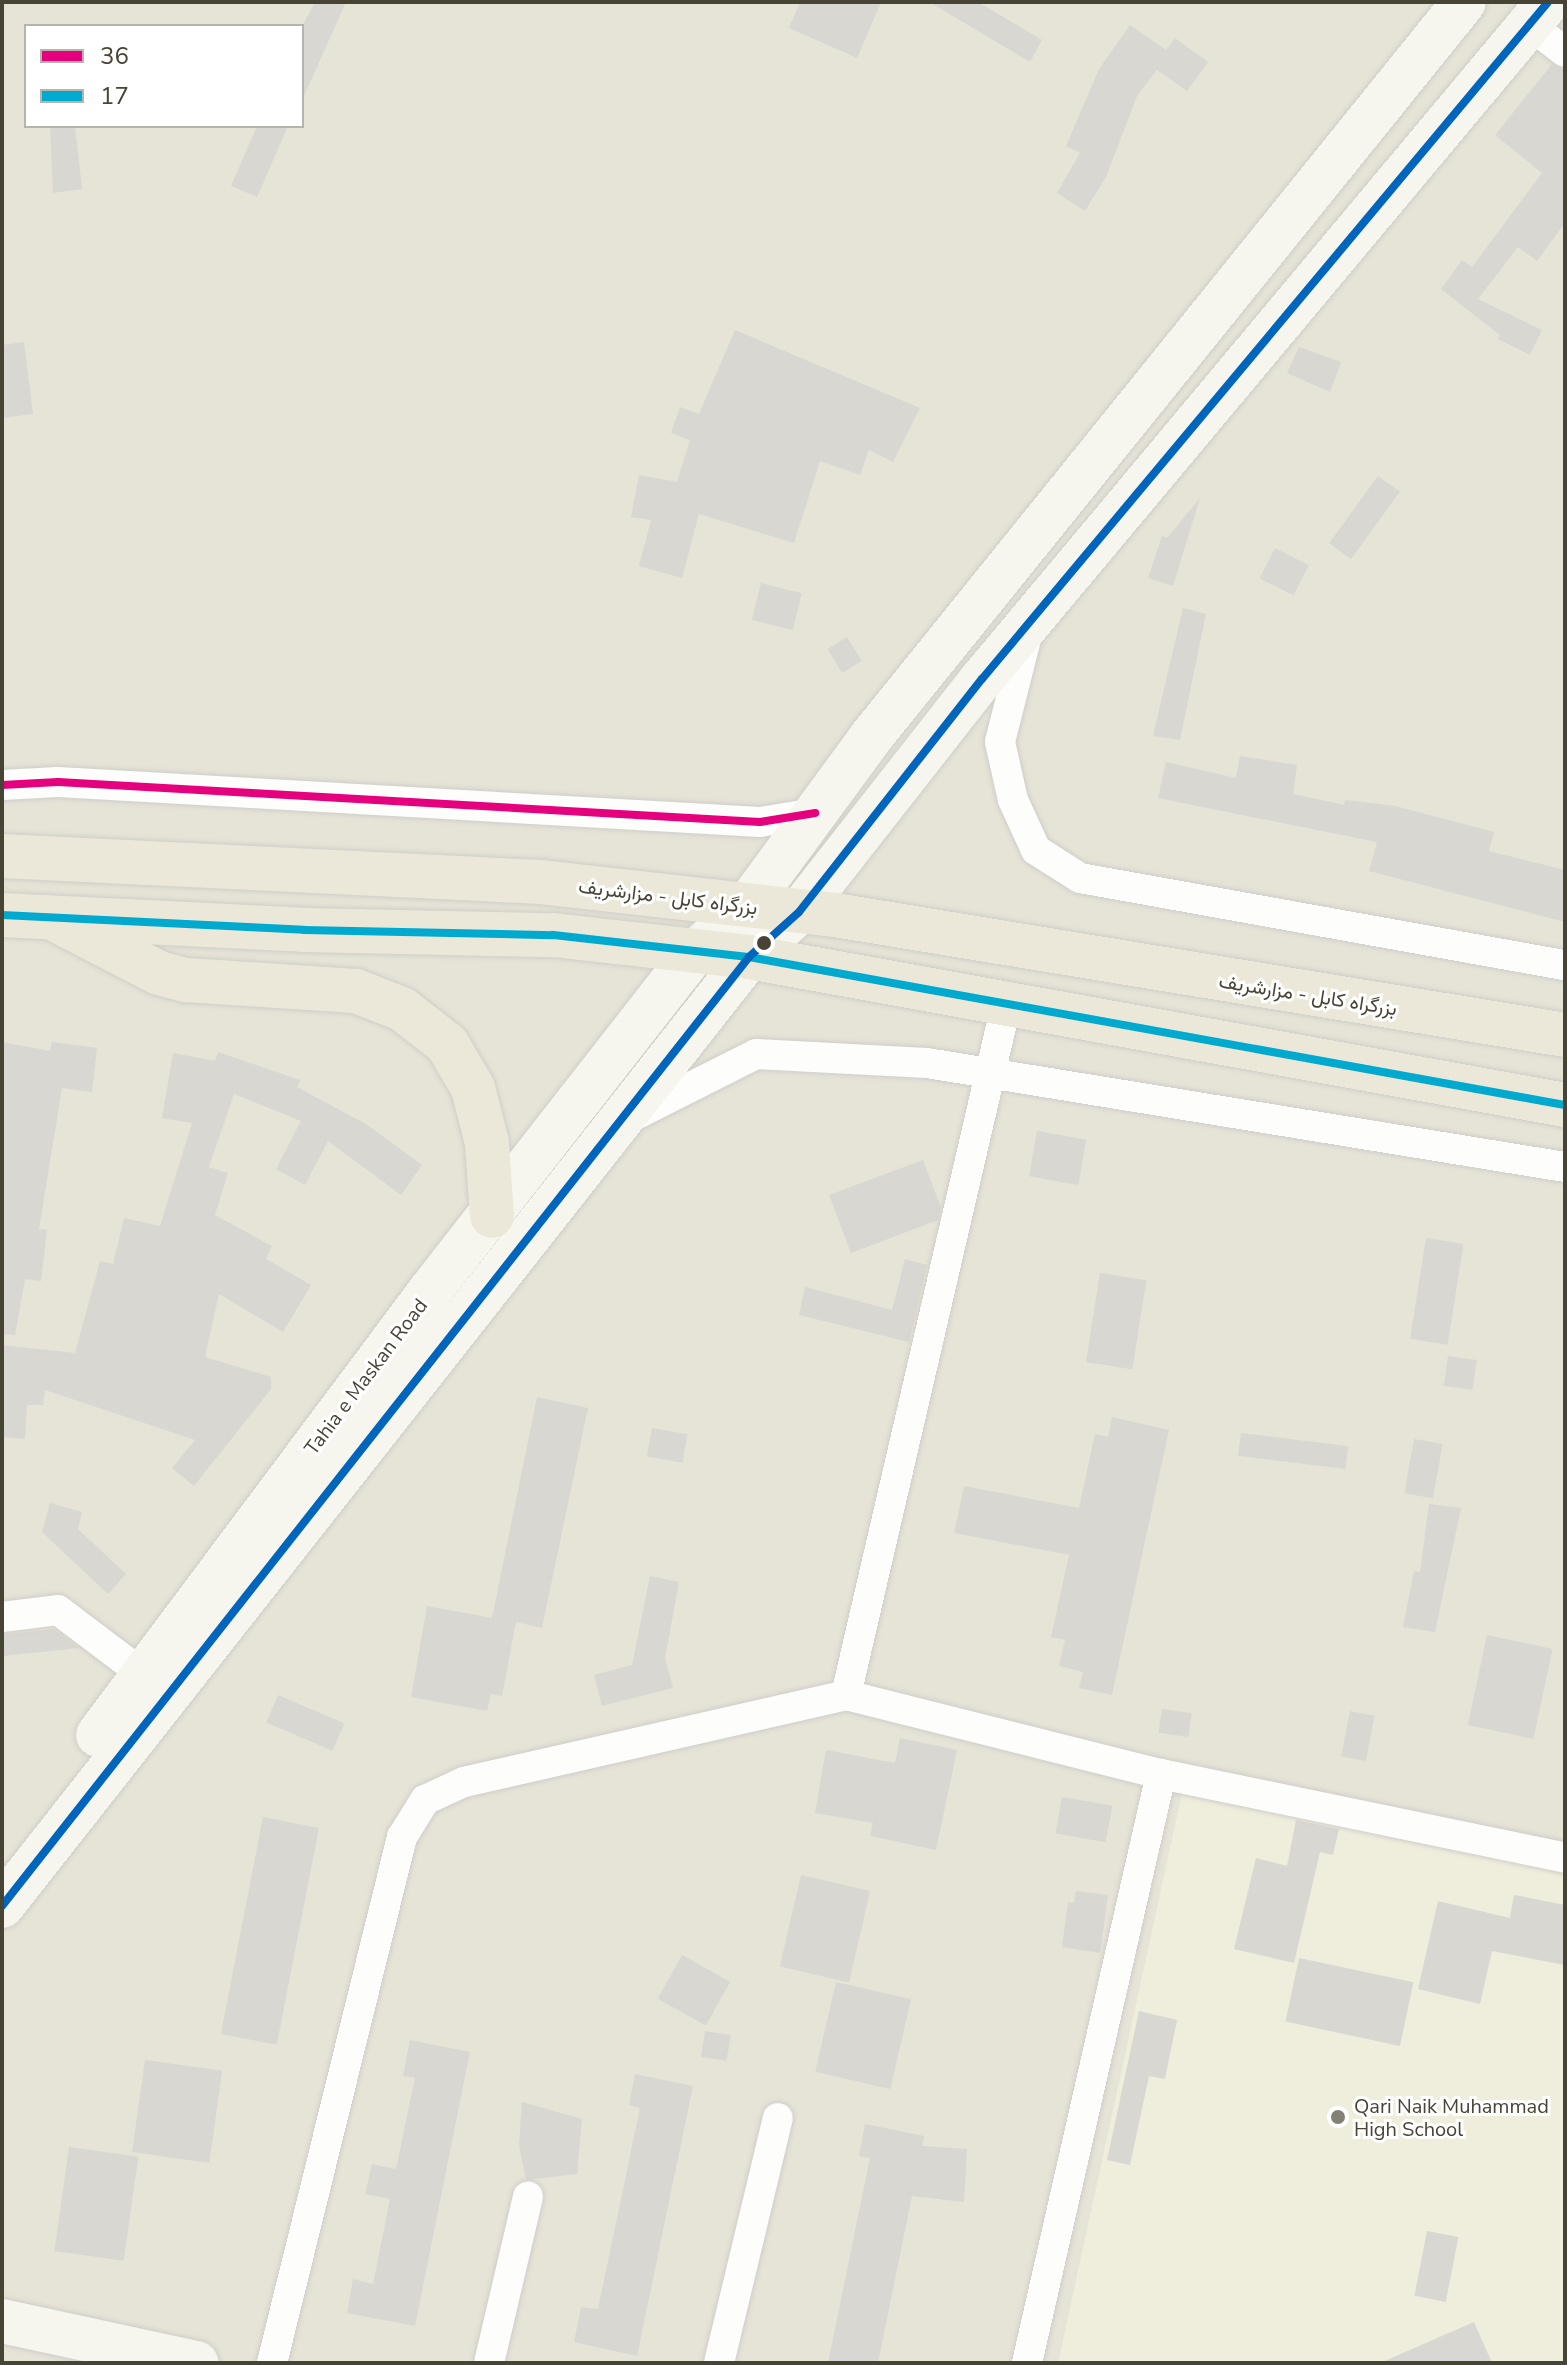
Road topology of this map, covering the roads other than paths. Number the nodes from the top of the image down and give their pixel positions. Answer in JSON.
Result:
{"nodes":[{"id":1,"x":1464,"y":2,"type":"edge"},
{"id":2,"x":1539,"y":14,"type":"edge"},
{"id":3,"x":1565,"y":52,"type":"edge"},
{"id":4,"x":1030,"y":622,"type":"junction"},
{"id":5,"x":2,"y":785,"type":"edge"},
{"id":6,"x":815,"y":813,"type":"junction"},
{"id":7,"x":2,"y":856,"type":"edge"},
{"id":8,"x":747,"y":906,"type":"junction"},
{"id":9,"x":799,"y":912,"type":"junction"},
{"id":10,"x":2,"y":915,"type":"edge"},
{"id":11,"x":47,"y":915,"type":"junction"},
{"id":12,"x":695,"y":952,"type":"junction"},
{"id":13,"x":749,"y":957,"type":"junction"},
{"id":14,"x":1565,"y":965,"type":"edge"},
{"id":15,"x":1006,"y":1005,"type":"junction"},
{"id":16,"x":1565,"y":1035,"type":"edge"},
{"id":17,"x":990,"y":1073,"type":"junction"},
{"id":18,"x":1565,"y":1105,"type":"edge"},
{"id":19,"x":617,"y":1125,"type":"junction"},
{"id":20,"x":1565,"y":1167,"type":"edge"},
{"id":21,"x":492,"y":1216,"type":"junction"},
{"id":22,"x":2,"y":1617,"type":"edge"},
{"id":23,"x":144,"y":1675,"type":"junction"},
{"id":24,"x":846,"y":1695,"type":"junction"},
{"id":25,"x":1161,"y":1774,"type":"junction"},
{"id":26,"x":1565,"y":1858,"type":"edge"},
{"id":27,"x":2,"y":1861,"type":"edge"},
{"id":28,"x":2,"y":1906,"type":"edge"},
{"id":29,"x":778,"y":2118,"type":"dead end"},
{"id":30,"x":528,"y":2197,"type":"dead end"},
{"id":31,"x":2,"y":2321,"type":"edge"},
{"id":32,"x":2,"y":2349,"type":"edge"},
{"id":33,"x":66,"y":2363,"type":"edge"},
{"id":34,"x":197,"y":2363,"type":"edge"},
{"id":35,"x":272,"y":2363,"type":"edge"},
{"id":36,"x":489,"y":2363,"type":"edge"},
{"id":37,"x":719,"y":2363,"type":"edge"},
{"id":38,"x":1027,"y":2363,"type":"edge"}],
"edges":[{"from":1,"to":6,"type":"main road","name":"Tahia e Maskan Road"},
{"from":2,"to":3,"type":"street"},
{"from":2,"to":4,"type":"main road","name":"Tahia e Maskan Road"},
{"from":4,"to":9,"type":"main road","name":"Tahia e Maskan Road"},
{"from":4,"to":14,"type":"street"},
{"from":5,"to":6,"type":"street"},
{"from":6,"to":8,"type":"main road","name":"Tahia e Maskan Road"},
{"from":7,"to":8,"type":"highway","name":"بزرگراه کابل - مزارشریف"},
{"from":8,"to":9,"type":"highway","name":"بزرگراه کابل - مزارشریف"},
{"from":8,"to":12,"type":"main road","name":"Tahia e Maskan Road"},
{"from":9,"to":13,"type":"main road","name":"Tahia e Maskan Road"},
{"from":9,"to":16,"type":"highway","name":"بزرگراه کابل - مزارشریف"},
{"from":10,"to":11,"type":"highway"},
{"from":11,"to":12,"type":"highway"},
{"from":11,"to":21,"type":"highway"},
{"from":12,"to":13,"type":"highway"},
{"from":12,"to":21,"type":"main road","name":"Tahia e Maskan Road"},
{"from":13,"to":15,"type":"highway"},
{"from":13,"to":19,"type":"main road","name":"Tahia e Maskan Road"},
{"from":15,"to":17,"type":"street"},
{"from":15,"to":18,"type":"highway"},
{"from":17,"to":19,"type":"street"},
{"from":17,"to":20,"type":"street"},
{"from":17,"to":24,"type":"street"},
{"from":19,"to":28,"type":"main road","name":"Tahia e Maskan Road"},
{"from":21,"to":23,"type":"main road","name":"Tahia e Maskan Road"},
{"from":22,"to":23,"type":"street"},
{"from":23,"to":27,"type":"main road","name":"Tahia e Maskan Road"},
{"from":24,"to":25,"type":"street"},
{"from":24,"to":35,"type":"street"},
{"from":25,"to":26,"type":"street"},
{"from":25,"to":38,"type":"street"},
{"from":29,"to":37,"type":"street"},
{"from":30,"to":36,"type":"street"},
{"from":31,"to":34,"type":"main road"},
{"from":32,"to":33,"type":"main road"}]}
